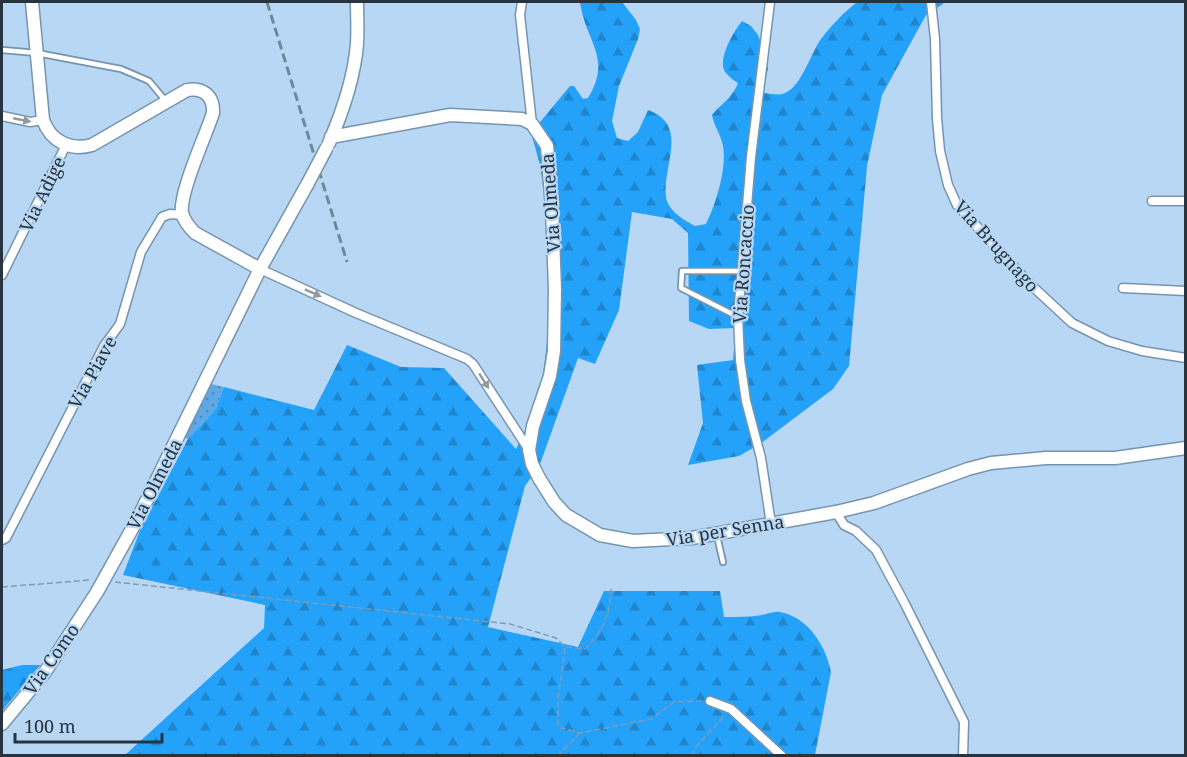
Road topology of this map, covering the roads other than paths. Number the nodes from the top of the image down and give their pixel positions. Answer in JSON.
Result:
{"nodes":[{"id":1,"x":32,"y":2,"type":"edge"},
{"id":2,"x":357,"y":2,"type":"edge"},
{"id":3,"x":522,"y":2,"type":"edge"},
{"id":4,"x":770,"y":2,"type":"edge"},
{"id":5,"x":931,"y":2,"type":"edge"},
{"id":6,"x":2,"y":50,"type":"edge"},
{"id":7,"x":37,"y":53,"type":"junction"},
{"id":8,"x":166,"y":102,"type":"junction"},
{"id":9,"x":2,"y":116,"type":"edge"},
{"id":10,"x":43,"y":120,"type":"junction"},
{"id":11,"x":532,"y":124,"type":"junction"},
{"id":12,"x":329,"y":142,"type":"junction"},
{"id":13,"x":66,"y":145,"type":"junction"},
{"id":14,"x":1152,"y":201,"type":"dead end"},
{"id":15,"x":1185,"y":201,"type":"edge"},
{"id":16,"x":183,"y":215,"type":"junction"},
{"id":17,"x":260,"y":269,"type":"junction"},
{"id":18,"x":741,"y":271,"type":"junction"},
{"id":19,"x":2,"y":275,"type":"edge"},
{"id":20,"x":1123,"y":288,"type":"dead end"},
{"id":21,"x":1185,"y":291,"type":"edge"},
{"id":22,"x":738,"y":317,"type":"junction"},
{"id":23,"x":1185,"y":358,"type":"edge"},
{"id":24,"x":1185,"y":448,"type":"edge"},
{"id":25,"x":529,"y":450,"type":"junction"},
{"id":26,"x":836,"y":512,"type":"junction"},
{"id":27,"x":771,"y":524,"type":"junction"},
{"id":28,"x":716,"y":534,"type":"junction"},
{"id":29,"x":2,"y":540,"type":"edge"},
{"id":30,"x":723,"y":562,"type":"dead end"},
{"id":31,"x":100,"y":586,"type":"joint"},
{"id":32,"x":710,"y":701,"type":"road end"},
{"id":33,"x":2,"y":724,"type":"edge"},
{"id":34,"x":782,"y":756,"type":"edge"},
{"id":35,"x":963,"y":756,"type":"edge"}],
"edges":[{"from":1,"to":7,"type":"street"},
{"from":2,"to":12,"type":"street","name":"Via Olmeda"},
{"from":3,"to":11,"type":"street"},
{"from":4,"to":18,"type":"street","name":"Via Roncaccio"},
{"from":5,"to":23,"type":"street","name":"Via Brugnago"},
{"from":6,"to":7,"type":"lane"},
{"from":7,"to":8,"type":"lane"},
{"from":7,"to":10,"type":"street"},
{"from":8,"to":13,"type":"street"},
{"from":8,"to":16,"type":"street"},
{"from":9,"to":10,"type":"street","one_way":true},
{"from":10,"to":13,"type":"street"},
{"from":11,"to":12,"type":"street"},
{"from":11,"to":25,"type":"street","name":"Via Olmeda"},
{"from":12,"to":17,"type":"street","name":"Via Olmeda","bridge":true},
{"from":13,"to":19,"type":"street","name":"Via Adige"},
{"from":14,"to":15,"type":"street"},
{"from":16,"to":17,"type":"street"},
{"from":16,"to":29,"type":"street","name":"Via Piave"},
{"from":17,"to":25,"type":"street","name":"Via per Senna","one_way":true},
{"from":17,"to":31,"type":"street","name":"Via Olmeda"},
{"from":18,"to":22,"type":"street","name":"Via Roncaccio"},
{"from":18,"to":22,"type":"lane"},
{"from":20,"to":21,"type":"street"},
{"from":22,"to":27,"type":"street","name":"Via Roncaccio"},
{"from":24,"to":26,"type":"street","name":"Via per Senna"},
{"from":25,"to":28,"type":"street","name":"Via per Senna"},
{"from":26,"to":27,"type":"street","name":"Via per Senna"},
{"from":26,"to":35,"type":"street"},
{"from":27,"to":28,"type":"street","name":"Via per Senna"},
{"from":28,"to":30,"type":"lane"},
{"from":31,"to":33,"type":"street","name":"Via Como"},
{"from":32,"to":34,"type":"street"}]}
